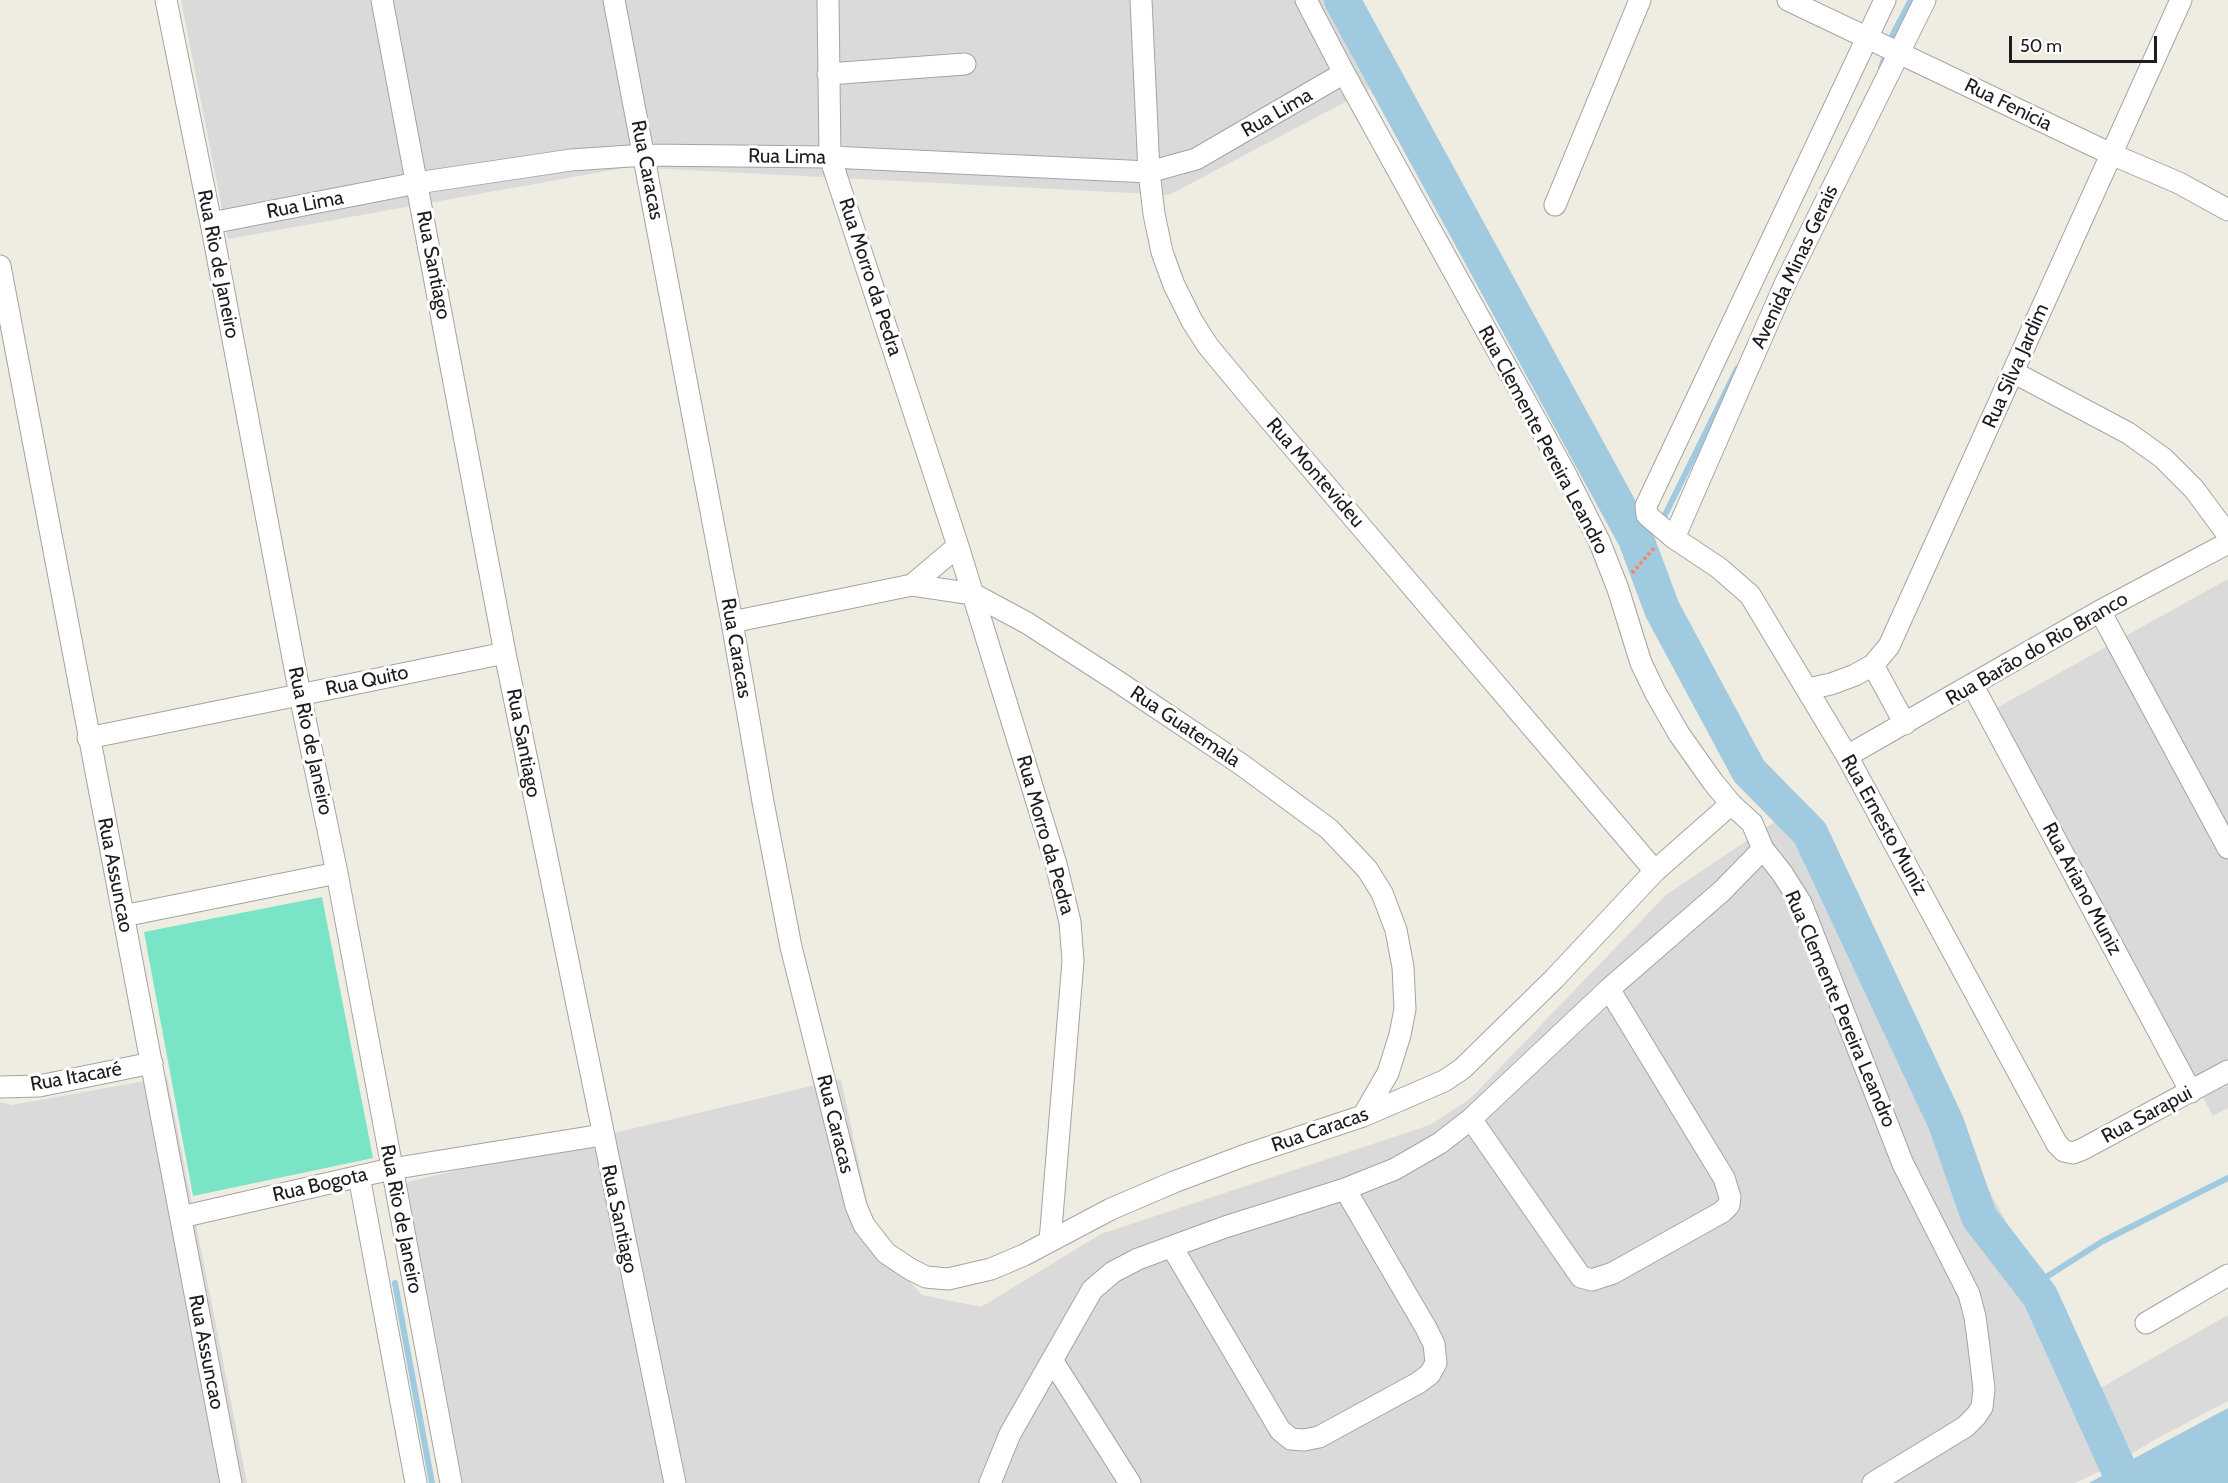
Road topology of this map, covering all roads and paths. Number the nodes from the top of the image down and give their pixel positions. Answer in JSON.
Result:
{"nodes":[{"id":1,"x":166,"y":0,"type":"edge"},
{"id":2,"x":382,"y":0,"type":"edge"},
{"id":3,"x":614,"y":0,"type":"edge"},
{"id":4,"x":828,"y":0,"type":"edge"},
{"id":5,"x":1141,"y":0,"type":"edge"},
{"id":6,"x":1306,"y":0,"type":"edge"},
{"id":7,"x":1640,"y":0,"type":"edge"},
{"id":8,"x":1788,"y":0,"type":"edge"},
{"id":9,"x":1885,"y":0,"type":"edge"},
{"id":10,"x":1925,"y":0,"type":"edge"},
{"id":11,"x":2181,"y":0,"type":"edge"},
{"id":12,"x":1870,"y":39,"type":"junction"},
{"id":13,"x":1895,"y":51,"type":"junction"},
{"id":14,"x":965,"y":64,"type":"dead end"},
{"id":15,"x":1344,"y":73,"type":"junction"},
{"id":16,"x":828,"y":74,"type":"junction"},
{"id":17,"x":2111,"y":154,"type":"junction"},
{"id":18,"x":645,"y":155,"type":"junction"},
{"id":19,"x":830,"y":157,"type":"junction"},
{"id":20,"x":1149,"y":172,"type":"junction"},
{"id":21,"x":417,"y":183,"type":"junction"},
{"id":22,"x":1555,"y":205,"type":"dead end"},
{"id":23,"x":2228,"y":210,"type":"edge"},
{"id":24,"x":211,"y":223,"type":"junction"},
{"id":25,"x":0,"y":266,"type":"edge"},
{"id":26,"x":2013,"y":372,"type":"junction"},
{"id":27,"x":1647,"y":515,"type":"joint"},
{"id":28,"x":2228,"y":535,"type":"edge"},
{"id":29,"x":1666,"y":536,"type":"junction"},
{"id":30,"x":2228,"y":543,"type":"edge"},
{"id":31,"x":958,"y":546,"type":"junction"},
{"id":32,"x":1625,"y":581,"type":"dead end"},
{"id":33,"x":912,"y":585,"type":"junction"},
{"id":34,"x":973,"y":594,"type":"junction"},
{"id":35,"x":2100,"y":611,"type":"junction"},
{"id":36,"x":732,"y":622,"type":"junction"},
{"id":37,"x":505,"y":653,"type":"junction"},
{"id":38,"x":1873,"y":665,"type":"junction"},
{"id":39,"x":1973,"y":686,"type":"junction"},
{"id":40,"x":1808,"y":689,"type":"junction"},
{"id":41,"x":300,"y":694,"type":"junction"},
{"id":42,"x":1905,"y":724,"type":"junction"},
{"id":43,"x":88,"y":738,"type":"junction"},
{"id":44,"x":1847,"y":756,"type":"junction"},
{"id":45,"x":1731,"y":804,"type":"junction"},
{"id":46,"x":2228,"y":848,"type":"edge"},
{"id":47,"x":1763,"y":849,"type":"junction"},
{"id":48,"x":1655,"y":871,"type":"junction"},
{"id":49,"x":337,"y":873,"type":"junction"},
{"id":50,"x":123,"y":916,"type":"junction"},
{"id":51,"x":1609,"y":989,"type":"junction"},
{"id":52,"x":152,"y":1063,"type":"junction"},
{"id":53,"x":2228,"y":1071,"type":"edge"},
{"id":54,"x":0,"y":1087,"type":"edge"},
{"id":55,"x":2191,"y":1092,"type":"junction"},
{"id":56,"x":1363,"y":1116,"type":"junction"},
{"id":57,"x":1471,"y":1119,"type":"junction"},
{"id":58,"x":602,"y":1135,"type":"junction"},
{"id":59,"x":2064,"y":1151,"type":"joint"},
{"id":60,"x":391,"y":1169,"type":"junction"},
{"id":61,"x":359,"y":1176,"type":"junction"},
{"id":62,"x":1345,"y":1189,"type":"junction"},
{"id":63,"x":181,"y":1217,"type":"junction"},
{"id":64,"x":1050,"y":1241,"type":"junction"},
{"id":65,"x":1172,"y":1247,"type":"junction"},
{"id":66,"x":2228,"y":1275,"type":"edge"},
{"id":67,"x":2146,"y":1323,"type":"dead end"},
{"id":68,"x":1052,"y":1360,"type":"junction"},
{"id":69,"x":231,"y":1483,"type":"edge"},
{"id":70,"x":416,"y":1483,"type":"edge"},
{"id":71,"x":451,"y":1483,"type":"edge"},
{"id":72,"x":675,"y":1483,"type":"edge"},
{"id":73,"x":990,"y":1483,"type":"edge"},
{"id":74,"x":1130,"y":1483,"type":"edge"},
{"id":75,"x":1873,"y":1483,"type":"edge"}],
"edges":[{"from":1,"to":24,"type":"street","name":"Rua Rio de Janeiro"},
{"from":2,"to":21,"type":"street","name":"Rua Santiago"},
{"from":3,"to":18,"type":"street","name":"Rua Caracas"},
{"from":4,"to":16,"type":"street","name":"Rua Morro da Pedra"},
{"from":5,"to":20,"type":"street","name":"Rua Montevideu"},
{"from":6,"to":15,"type":"street","name":"Rua Clemente Pereira Leandro"},
{"from":7,"to":22,"type":"street"},
{"from":8,"to":12,"type":"street","name":"Rua Fenicia"},
{"from":9,"to":12,"type":"street","name":"Avenida Minas Gerais"},
{"from":10,"to":13,"type":"street","name":"Avenida Minas Gerais"},
{"from":11,"to":17,"type":"street","name":"Rua Silva Jardim"},
{"from":12,"to":13,"type":"street","name":"Rua Fenicia"},
{"from":12,"to":27,"type":"street","name":"Avenida Minas Gerais"},
{"from":13,"to":17,"type":"street","name":"Rua Fenicia"},
{"from":13,"to":29,"type":"street","name":"Avenida Minas Gerais"},
{"from":14,"to":16,"type":"street"},
{"from":15,"to":20,"type":"street","name":"Rua Lima"},
{"from":15,"to":45,"type":"street","name":"Rua Clemente Pereira Leandro"},
{"from":16,"to":19,"type":"street","name":"Rua Morro da Pedra"},
{"from":17,"to":23,"type":"street","name":"Rua Fenicia"},
{"from":17,"to":26,"type":"street","name":"Rua Silva Jardim"},
{"from":18,"to":19,"type":"street","name":"Rua Lima"},
{"from":18,"to":21,"type":"street","name":"Rua Lima"},
{"from":18,"to":36,"type":"street","name":"Rua Caracas"},
{"from":19,"to":20,"type":"street","name":"Rua Lima"},
{"from":19,"to":31,"type":"street","name":"Rua Morro da Pedra"},
{"from":20,"to":48,"type":"street","name":"Rua Montevideu"},
{"from":21,"to":24,"type":"street","name":"Rua Lima"},
{"from":21,"to":37,"type":"street","name":"Rua Santiago"},
{"from":24,"to":41,"type":"street","name":"Rua Rio de Janeiro"},
{"from":25,"to":43,"type":"street","name":"Rua Assuncao"},
{"from":26,"to":28,"type":"street"},
{"from":26,"to":38,"type":"street","name":"Rua Silva Jardim"},
{"from":27,"to":29,"type":"street","name":"Rua Ernesto Muniz"},
{"from":29,"to":32,"type":"path"},
{"from":29,"to":40,"type":"street","name":"Rua Ernesto Muniz"},
{"from":30,"to":35,"type":"street","name":"Rua Barão do Rio Branco"},
{"from":31,"to":33,"type":"street"},
{"from":31,"to":34,"type":"street","name":"Rua Morro da Pedra"},
{"from":33,"to":34,"type":"street","name":"Rua Guatemala"},
{"from":33,"to":36,"type":"street","name":"Rua Guatemala"},
{"from":34,"to":56,"type":"street","name":"Rua Guatemala"},
{"from":34,"to":64,"type":"street","name":"Rua Morro da Pedra"},
{"from":35,"to":39,"type":"street","name":"Rua Barão do Rio Branco"},
{"from":35,"to":46,"type":"street"},
{"from":36,"to":64,"type":"street","name":"Rua Caracas"},
{"from":37,"to":41,"type":"street","name":"Rua Quito"},
{"from":37,"to":58,"type":"street","name":"Rua Santiago"},
{"from":38,"to":40,"type":"street","name":"Rua Silva Jardim"},
{"from":38,"to":42,"type":"street"},
{"from":39,"to":42,"type":"street","name":"Rua Barão do Rio Branco"},
{"from":39,"to":55,"type":"street","name":"Rua Ariano Muniz"},
{"from":40,"to":44,"type":"street","name":"Rua Ernesto Muniz"},
{"from":41,"to":43,"type":"street","name":"Rua Quito"},
{"from":41,"to":49,"type":"street","name":"Rua Rio de Janeiro"},
{"from":42,"to":44,"type":"street","name":"Rua Barão do Rio Branco"},
{"from":43,"to":50,"type":"street","name":"Rua Assuncao"},
{"from":44,"to":59,"type":"street","name":"Rua Ernesto Muniz"},
{"from":45,"to":47,"type":"street","name":"Rua Clemente Pereira Leandro"},
{"from":45,"to":48,"type":"street","name":"Rua Caracas"},
{"from":47,"to":51,"type":"street"},
{"from":47,"to":75,"type":"street","name":"Rua Clemente Pereira Leandro"},
{"from":48,"to":56,"type":"street","name":"Rua Caracas"},
{"from":49,"to":50,"type":"street"},
{"from":49,"to":60,"type":"street","name":"Rua Rio de Janeiro"},
{"from":50,"to":52,"type":"street","name":"Rua Assuncao"},
{"from":51,"to":57,"type":"street"},
{"from":51,"to":57,"type":"street"},
{"from":52,"to":54,"type":"street","name":"Rua Itacaré"},
{"from":52,"to":63,"type":"street","name":"Rua Assuncao"},
{"from":53,"to":55,"type":"street","name":"Rua Sarapui"},
{"from":55,"to":59,"type":"street","name":"Rua Sarapui"},
{"from":56,"to":64,"type":"street","name":"Rua Caracas"},
{"from":57,"to":62,"type":"street"},
{"from":58,"to":60,"type":"street","name":"Rua Bogota"},
{"from":58,"to":72,"type":"street","name":"Rua Santiago"},
{"from":60,"to":61,"type":"street","name":"Rua Bogota"},
{"from":60,"to":71,"type":"street","name":"Rua Rio de Janeiro"},
{"from":61,"to":63,"type":"street","name":"Rua Bogota"},
{"from":61,"to":70,"type":"street","name":"Rua Rio de Janeiro"},
{"from":62,"to":65,"type":"street"},
{"from":62,"to":65,"type":"street"},
{"from":63,"to":69,"type":"street","name":"Rua Assuncao"},
{"from":65,"to":68,"type":"street"},
{"from":66,"to":67,"type":"street"},
{"from":68,"to":73,"type":"street"},
{"from":68,"to":74,"type":"street"}]}
